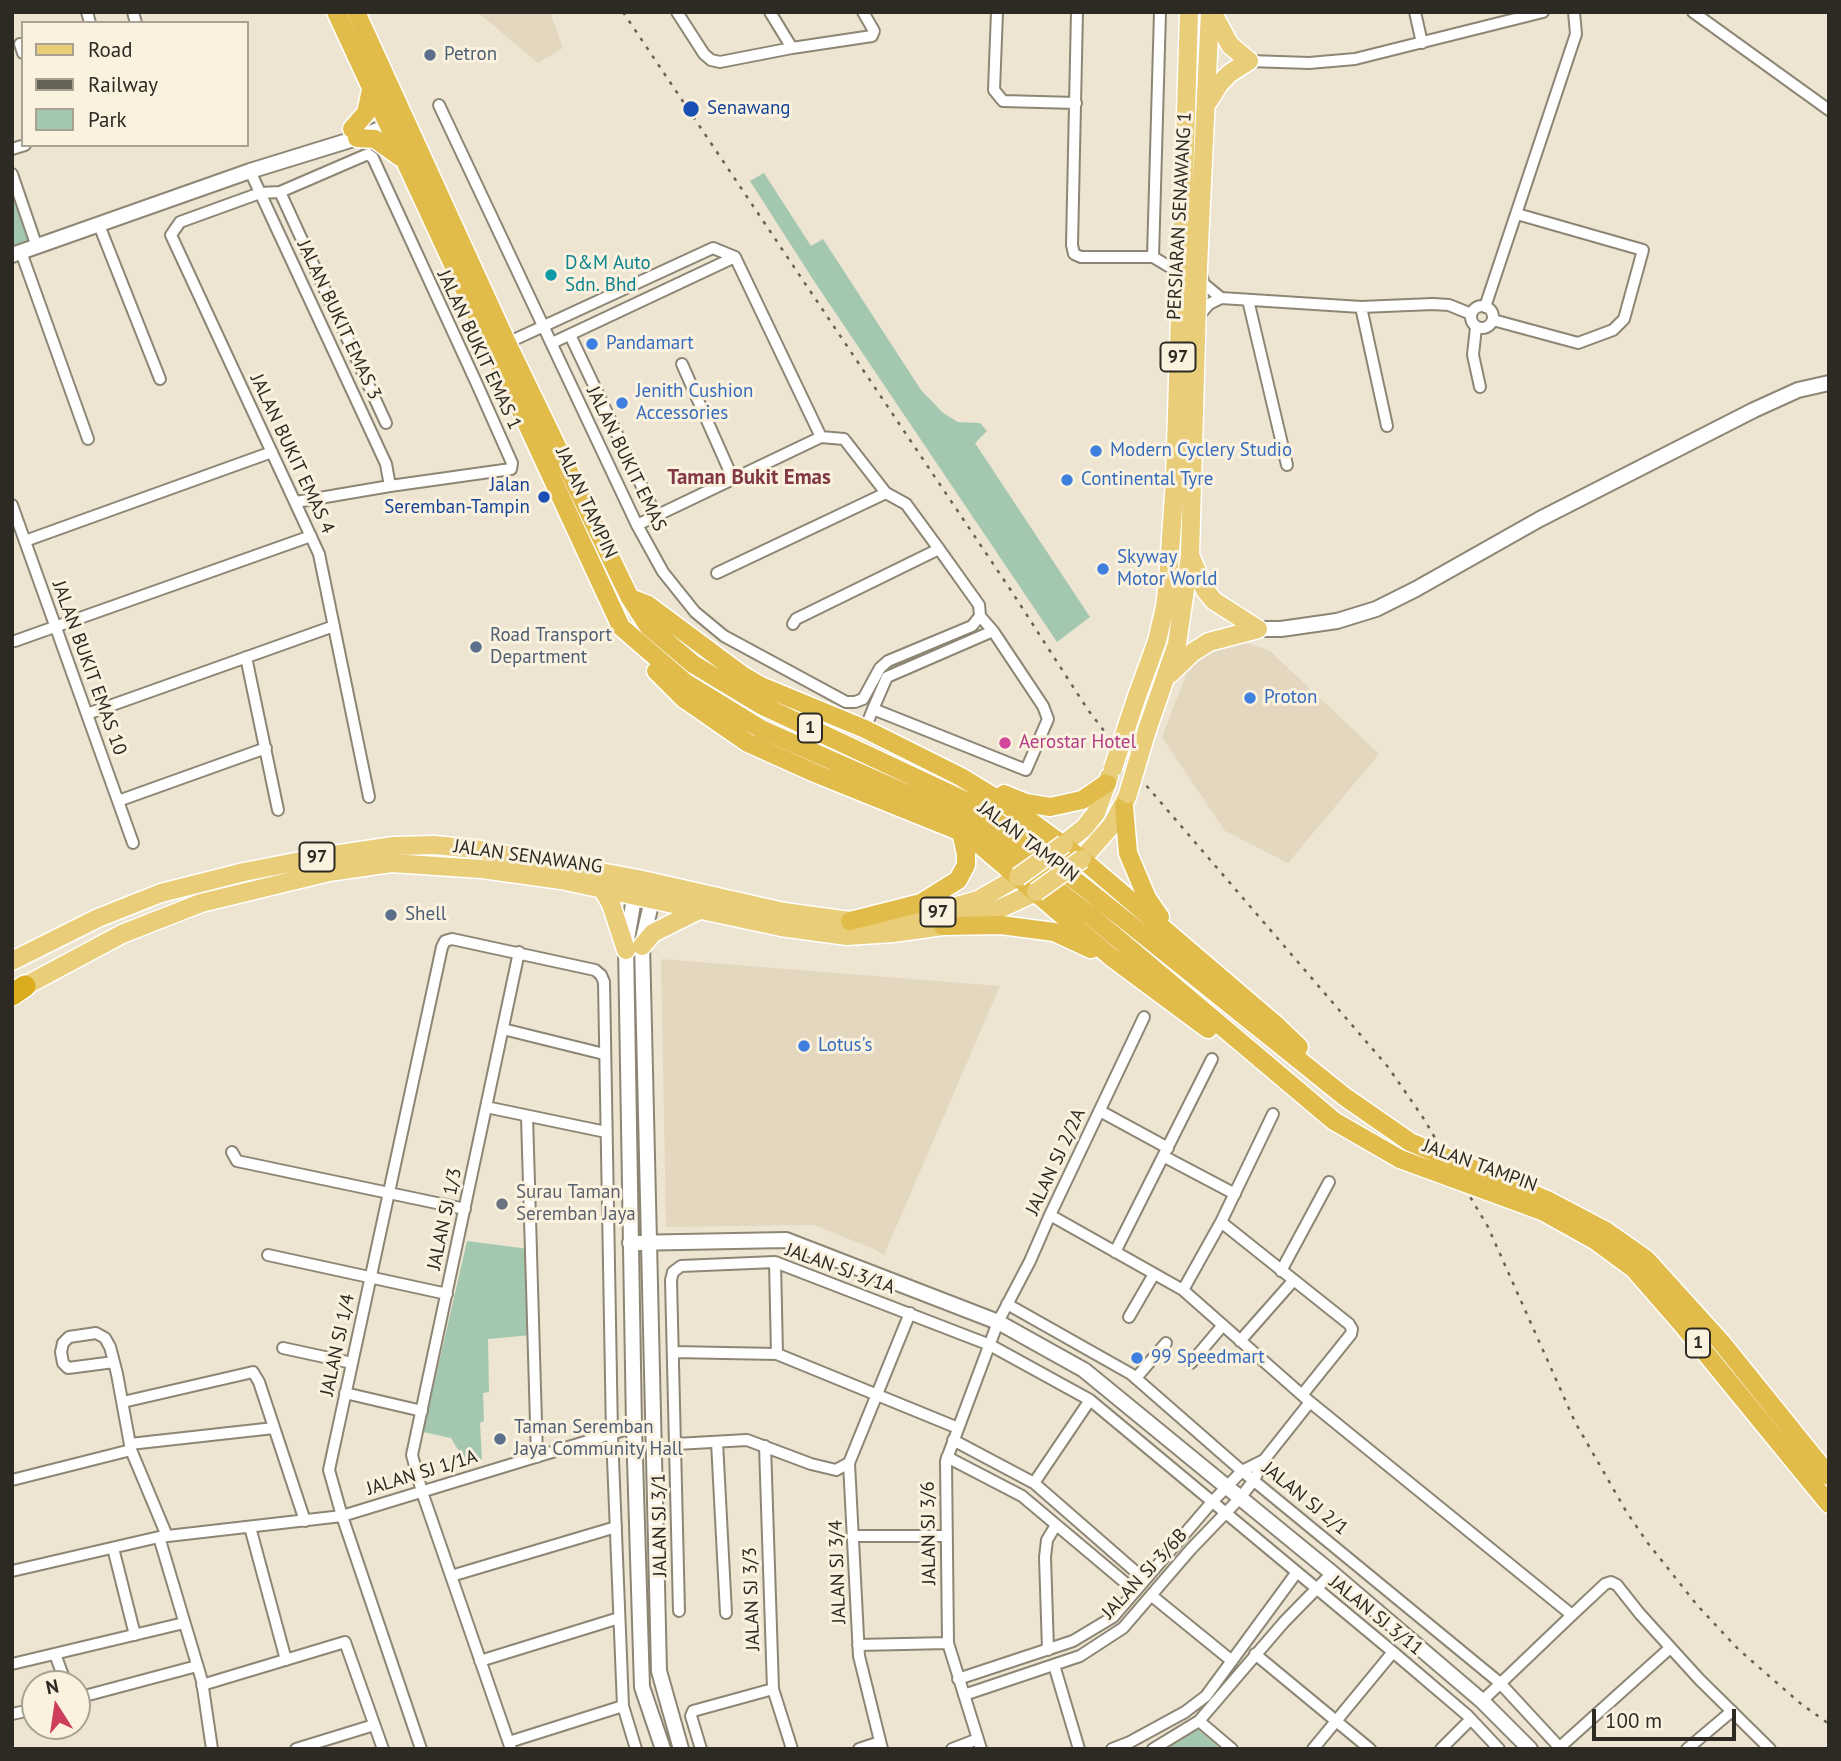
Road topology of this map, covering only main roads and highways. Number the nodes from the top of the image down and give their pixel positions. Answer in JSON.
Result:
{"nodes":[{"id":1,"x":336,"y":12,"type":"edge"},
{"id":2,"x":356,"y":12,"type":"edge"},
{"id":3,"x":1189,"y":12,"type":"edge"},
{"id":4,"x":1211,"y":12,"type":"edge"},
{"id":5,"x":371,"y":90,"type":"junction"},
{"id":6,"x":1206,"y":107,"type":"junction"},
{"id":7,"x":403,"y":159,"type":"junction"},
{"id":8,"x":1190,"y":555,"type":"junction"},
{"id":9,"x":630,"y":598,"type":"junction"},
{"id":10,"x":621,"y":627,"type":"junction"},
{"id":11,"x":1166,"y":678,"type":"junction"},
{"id":12,"x":1110,"y":776,"type":"junction"},
{"id":13,"x":961,"y":777,"type":"junction"},
{"id":14,"x":1126,"y":800,"type":"junction"},
{"id":15,"x":961,"y":832,"type":"junction"},
{"id":16,"x":1064,"y":844,"type":"junction"},
{"id":17,"x":1082,"y":859,"type":"junction"},
{"id":18,"x":1018,"y":877,"type":"junction"},
{"id":19,"x":602,"y":888,"type":"junction"},
{"id":20,"x":645,"y":888,"type":"junction"},
{"id":21,"x":1036,"y":892,"type":"junction"},
{"id":22,"x":701,"y":909,"type":"junction"},
{"id":23,"x":850,"y":921,"type":"junction"},
{"id":24,"x":943,"y":926,"type":"junction"},
{"id":25,"x":1178,"y":942,"type":"junction"},
{"id":26,"x":1111,"y":957,"type":"junction"},
{"id":27,"x":12,"y":961,"type":"edge"},
{"id":28,"x":19,"y":990,"type":"edge"},
{"id":29,"x":1334,"y":1121,"type":"junction"},
{"id":30,"x":1403,"y":1138,"type":"junction"},
{"id":31,"x":1544,"y":1206,"type":"junction"},
{"id":32,"x":1829,"y":1476,"type":"edge"},
{"id":33,"x":1829,"y":1504,"type":"edge"}],
"edges":[{"from":1,"to":5,"type":"highway","name":"JALAN TAMPIN","number":"1"},
{"from":2,"to":9,"type":"highway","name":"JALAN TAMPIN","number":"1"},
{"from":3,"to":12,"type":"main road","name":"PERSIARAN SENAWANG 1","number":"97","bridge":true},
{"from":4,"to":6,"type":"main road","name":"PERSIARAN SENAWANG 1","number":"97"},
{"from":4,"to":6,"type":"main road"},
{"from":5,"to":7,"type":"highway","name":"JALAN TAMPIN","number":"1"},
{"from":5,"to":7,"type":"highway"},
{"from":6,"to":8,"type":"main road","name":"PERSIARAN SENAWANG 1","number":"97"},
{"from":7,"to":10,"type":"highway","name":"JALAN TAMPIN","number":"1"},
{"from":8,"to":11,"type":"main road","name":"PERSIARAN SENAWANG 1","number":"97"},
{"from":8,"to":11,"type":"main road"},
{"from":9,"to":13,"type":"highway"},
{"from":9,"to":30,"type":"highway","name":"JALAN TAMPIN","number":"1"},
{"from":10,"to":15,"type":"highway"},
{"from":10,"to":29,"type":"highway","name":"JALAN TAMPIN","number":"1"},
{"from":11,"to":14,"type":"main road","name":"PERSIARAN SENAWANG 1","number":"97","bridge":true},
{"from":12,"to":13,"type":"highway"},
{"from":12,"to":16,"type":"main road","name":"PERSIARAN SENAWANG 1","number":"97"},
{"from":13,"to":16,"type":"highway"},
{"from":14,"to":17,"type":"main road","name":"PERSIARAN SENAWANG 1","number":"97"},
{"from":14,"to":25,"type":"highway"},
{"from":15,"to":18,"type":"highway"},
{"from":15,"to":23,"type":"highway"},
{"from":16,"to":17,"type":"highway"},
{"from":16,"to":18,"type":"main road","number":"97","bridge":true},
{"from":17,"to":21,"type":"main road","number":"97","bridge":true},
{"from":17,"to":25,"type":"highway"},
{"from":18,"to":21,"type":"highway"},
{"from":18,"to":23,"type":"main road","name":"JALAN SENAWANG","number":"97"},
{"from":19,"to":20,"type":"main road","name":"JALAN SENAWANG","number":"97"},
{"from":19,"to":22,"type":"main road"},
{"from":19,"to":28,"type":"main road","name":"JALAN SENAWANG","number":"97"},
{"from":20,"to":22,"type":"main road","name":"JALAN SENAWANG","number":"97"},
{"from":20,"to":23,"type":"main road","name":"JALAN SENAWANG","number":"97"},
{"from":20,"to":27,"type":"main road","name":"JALAN SENAWANG","number":"97"},
{"from":21,"to":24,"type":"main road","name":"JALAN SENAWANG","number":"97"},
{"from":21,"to":26,"type":"highway"},
{"from":22,"to":24,"type":"main road","name":"JALAN SENAWANG","number":"97"},
{"from":24,"to":26,"type":"highway"},
{"from":25,"to":30,"type":"highway"},
{"from":26,"to":29,"type":"highway"},
{"from":29,"to":31,"type":"highway","name":"JALAN TAMPIN","number":"1","bridge":true},
{"from":30,"to":31,"type":"highway","name":"JALAN TAMPIN","number":"1","bridge":true},
{"from":31,"to":32,"type":"highway","name":"JALAN TAMPIN","number":"1"},
{"from":31,"to":33,"type":"highway","name":"JALAN TAMPIN","number":"1"}]}
